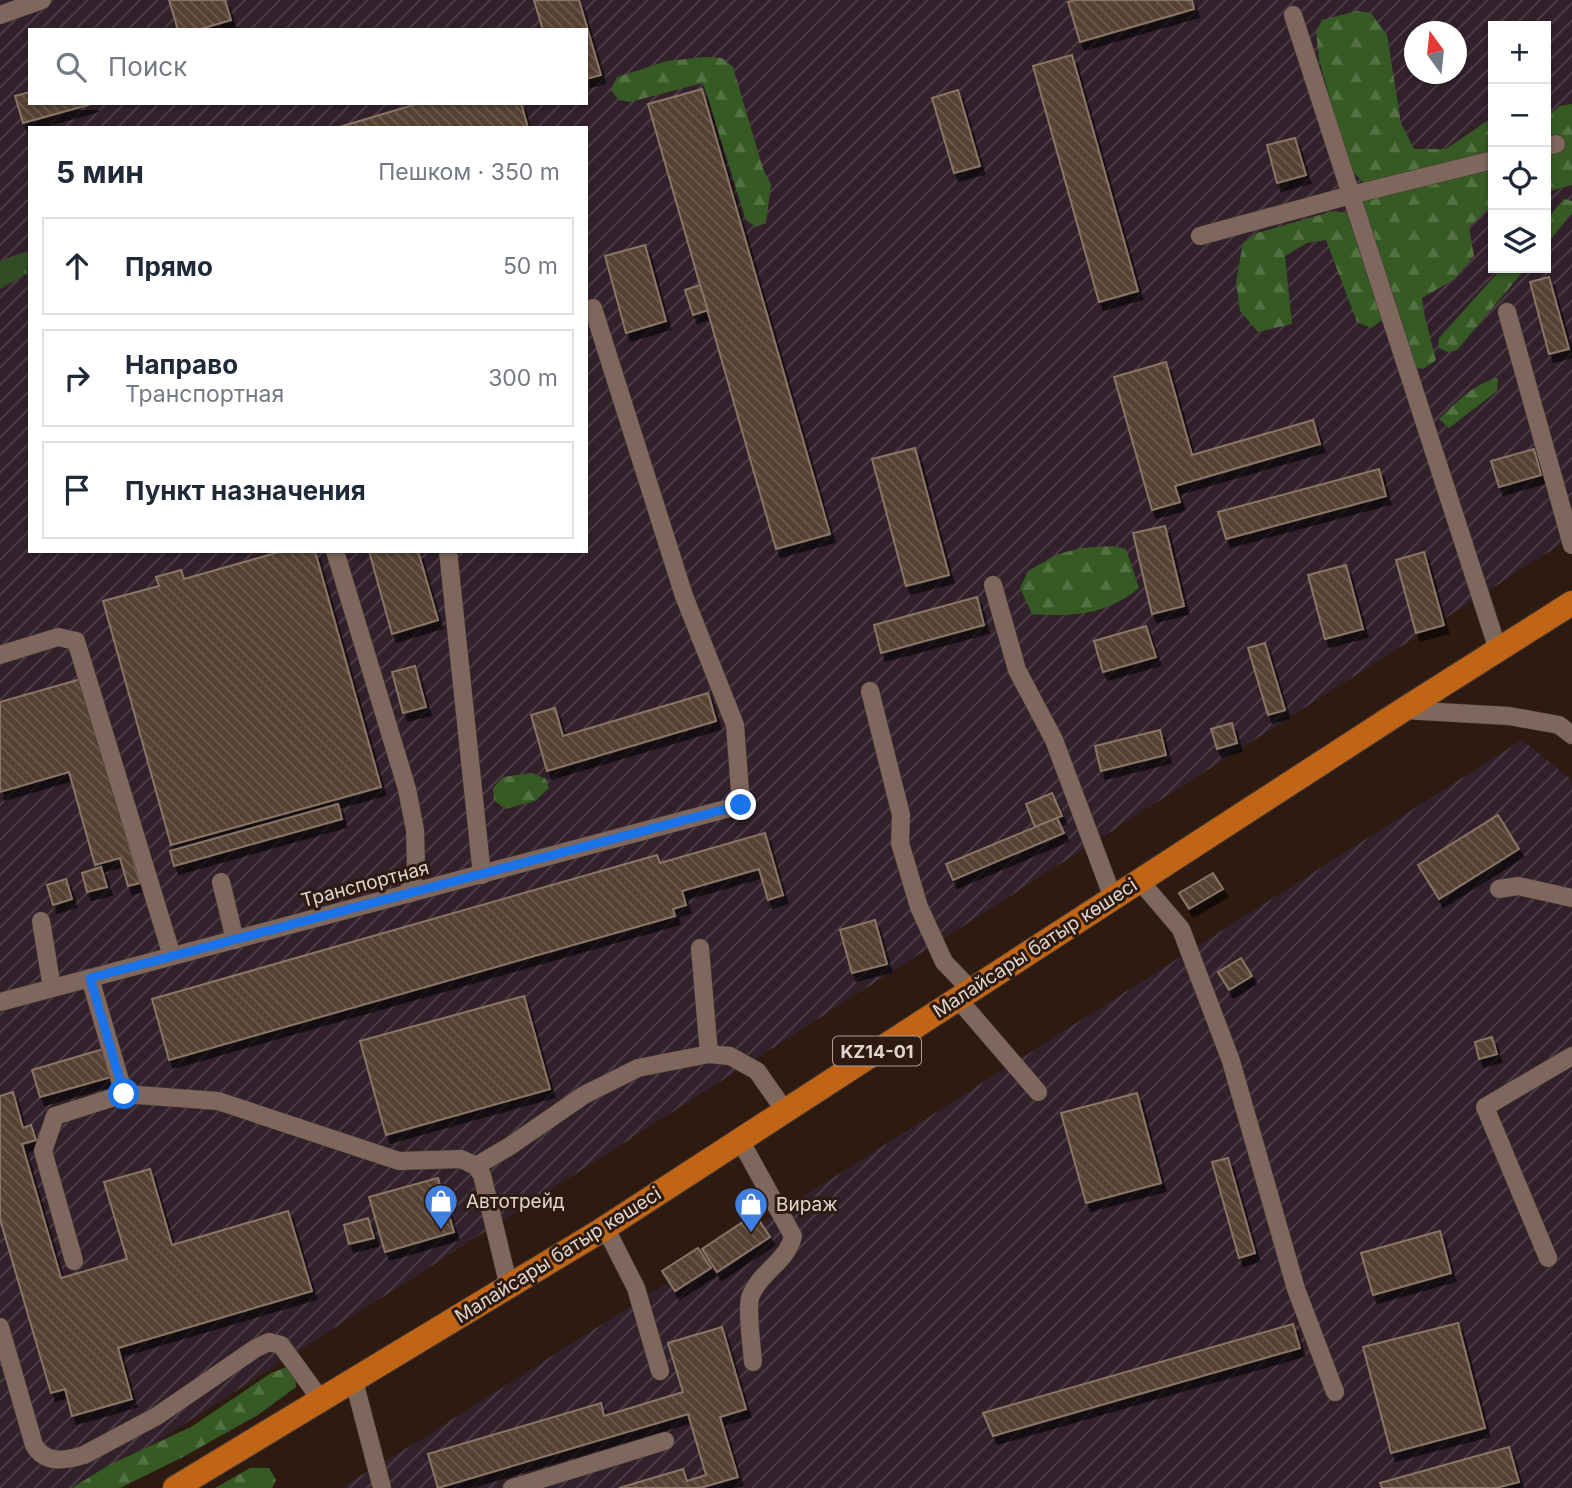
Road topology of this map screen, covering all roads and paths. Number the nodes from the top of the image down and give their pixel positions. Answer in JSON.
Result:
{"nodes":[{"id":1,"x":42,"y":0,"type":"edge"},
{"id":2,"x":0,"y":15,"type":"edge"},
{"id":3,"x":1293,"y":15,"type":"dead end"},
{"id":4,"x":1488,"y":161,"type":"edge"},
{"id":5,"x":1350,"y":195,"type":"junction"},
{"id":6,"x":1200,"y":236,"type":"dead end"},
{"id":7,"x":593,"y":307,"type":"dead end"},
{"id":8,"x":1507,"y":312,"type":"dead end"},
{"id":9,"x":1572,"y":545,"type":"edge"},
{"id":10,"x":336,"y":553,"type":"edge"},
{"id":11,"x":448,"y":553,"type":"edge"},
{"id":12,"x":993,"y":585,"type":"dead end"},
{"id":13,"x":1572,"y":603,"type":"edge"},
{"id":14,"x":1498,"y":650,"type":"junction"},
{"id":15,"x":0,"y":655,"type":"edge"},
{"id":16,"x":870,"y":691,"type":"dead end"},
{"id":17,"x":1403,"y":710,"type":"junction"},
{"id":18,"x":1572,"y":735,"type":"edge"},
{"id":19,"x":482,"y":875,"type":"junction"},
{"id":20,"x":1140,"y":881,"type":"junction"},
{"id":21,"x":220,"y":882,"type":"dead end"},
{"id":22,"x":1499,"y":889,"type":"dead end"},
{"id":23,"x":408,"y":894,"type":"junction"},
{"id":24,"x":1113,"y":898,"type":"junction"},
{"id":25,"x":1572,"y":898,"type":"edge"},
{"id":26,"x":41,"y":921,"type":"dead end"},
{"id":27,"x":235,"y":940,"type":"junction"},
{"id":28,"x":700,"y":948,"type":"dead end"},
{"id":29,"x":172,"y":956,"type":"junction"},
{"id":30,"x":90,"y":978,"type":"junction"},
{"id":31,"x":52,"y":988,"type":"junction"},
{"id":32,"x":964,"y":995,"type":"junction"},
{"id":33,"x":0,"y":1002,"type":"edge"},
{"id":34,"x":709,"y":1054,"type":"junction"},
{"id":35,"x":1572,"y":1056,"type":"edge"},
{"id":36,"x":1038,"y":1093,"type":"dead end"},
{"id":37,"x":124,"y":1094,"type":"junction"},
{"id":38,"x":785,"y":1111,"type":"junction"},
{"id":39,"x":740,"y":1140,"type":"junction"},
{"id":40,"x":475,"y":1166,"type":"junction"},
{"id":41,"x":605,"y":1227,"type":"junction"},
{"id":42,"x":1548,"y":1258,"type":"dead end"},
{"id":43,"x":74,"y":1261,"type":"dead end"},
{"id":44,"x":509,"y":1287,"type":"junction"},
{"id":45,"x":0,"y":1327,"type":"edge"},
{"id":46,"x":752,"y":1362,"type":"dead end"},
{"id":47,"x":660,"y":1371,"type":"dead end"},
{"id":48,"x":354,"y":1381,"type":"junction"},
{"id":49,"x":1335,"y":1392,"type":"dead end"},
{"id":50,"x":321,"y":1400,"type":"junction"},
{"id":51,"x":665,"y":1441,"type":"dead end"},
{"id":52,"x":175,"y":1488,"type":"edge"},
{"id":53,"x":382,"y":1488,"type":"edge"},
{"id":54,"x":512,"y":1488,"type":"edge"}],
"edges":[{"from":1,"to":2,"type":"street"},
{"from":3,"to":5,"type":"street"},
{"from":4,"to":5,"type":"street"},
{"from":5,"to":6,"type":"street"},
{"from":5,"to":14,"type":"street"},
{"from":7,"to":19,"type":"street","name":"Транспортная"},
{"from":8,"to":9,"type":"street"},
{"from":10,"to":23,"type":"street"},
{"from":11,"to":19,"type":"street"},
{"from":12,"to":24,"type":"street"},
{"from":13,"to":14,"type":"highway","name":"Малайсары батыр көшесі","number":"KZ14-01"},
{"from":14,"to":17,"type":"highway","name":"Малайсары батыр көшесі","number":"KZ14-01"},
{"from":15,"to":29,"type":"street"},
{"from":16,"to":32,"type":"street"},
{"from":17,"to":18,"type":"street"},
{"from":17,"to":20,"type":"highway","name":"Малайсары батыр көшесі","number":"KZ14-01"},
{"from":19,"to":23,"type":"street","name":"Транспортная"},
{"from":20,"to":24,"type":"highway","name":"Малайсары батыр көшесі","number":"KZ14-01"},
{"from":20,"to":49,"type":"street"},
{"from":21,"to":27,"type":"street"},
{"from":22,"to":25,"type":"street"},
{"from":23,"to":27,"type":"street","name":"Транспортная"},
{"from":24,"to":32,"type":"highway","name":"Малайсары батыр көшесі","number":"KZ14-01"},
{"from":26,"to":31,"type":"street"},
{"from":27,"to":29,"type":"street","name":"Транспортная"},
{"from":28,"to":34,"type":"street"},
{"from":29,"to":30,"type":"street","name":"Транспортная"},
{"from":30,"to":31,"type":"street","name":"Транспортная"},
{"from":30,"to":37,"type":"street"},
{"from":31,"to":33,"type":"street","name":"Транспортная"},
{"from":32,"to":36,"type":"street"},
{"from":32,"to":38,"type":"highway","name":"Малайсары батыр көшесі","number":"KZ14-01"},
{"from":34,"to":38,"type":"street"},
{"from":34,"to":40,"type":"street"},
{"from":35,"to":42,"type":"street"},
{"from":37,"to":40,"type":"street"},
{"from":37,"to":43,"type":"street"},
{"from":38,"to":39,"type":"highway","name":"Малайсары батыр көшесі","number":"KZ14-01"},
{"from":39,"to":41,"type":"highway","name":"Малайсары батыр көшесі","number":"KZ14-01"},
{"from":39,"to":46,"type":"street"},
{"from":40,"to":44,"type":"street"},
{"from":41,"to":44,"type":"highway","name":"Малайсары батыр көшесі","number":"KZ14-01"},
{"from":41,"to":47,"type":"street"},
{"from":44,"to":48,"type":"highway","name":"Малайсары батыр көшесі","number":"KZ14-01"},
{"from":45,"to":50,"type":"street"},
{"from":48,"to":50,"type":"highway","name":"Малайсары батыр көшесі","number":"KZ14-01"},
{"from":48,"to":53,"type":"street"},
{"from":50,"to":52,"type":"highway","name":"Малайсары батыр көшесі","number":"KZ14-01"},
{"from":51,"to":54,"type":"street"}]}
